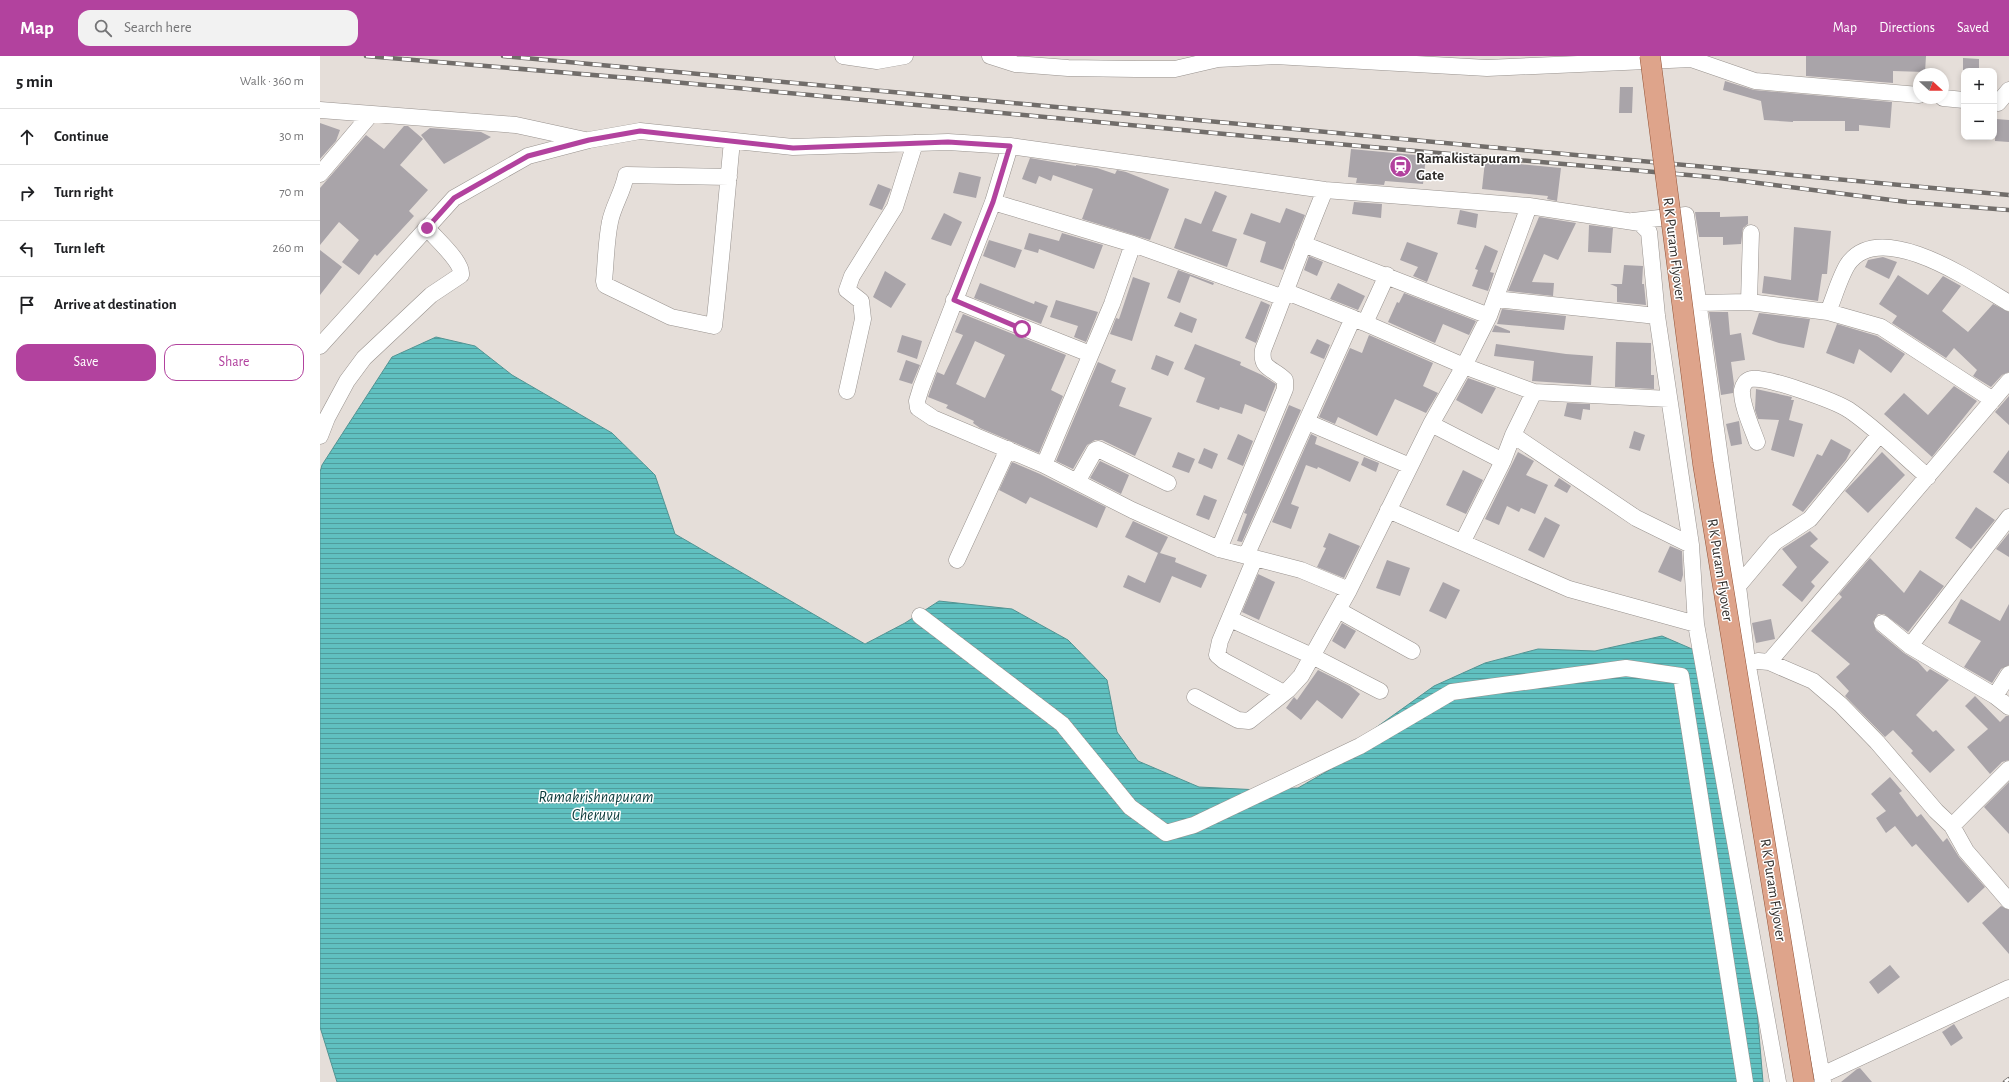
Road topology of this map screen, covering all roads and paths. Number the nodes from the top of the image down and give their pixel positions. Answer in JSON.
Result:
{"nodes":[{"id":1,"x":843,"y":56,"type":"edge"},
{"id":2,"x":905,"y":56,"type":"edge"},
{"id":3,"x":990,"y":56,"type":"edge"},
{"id":4,"x":1650,"y":56,"type":"edge"},
{"id":5,"x":1675,"y":57,"type":"edge"},
{"id":6,"x":1693,"y":57,"type":"edge"},
{"id":7,"x":2009,"y":90,"type":"edge"},
{"id":8,"x":1913,"y":95,"type":"edge"},
{"id":9,"x":1949,"y":99,"type":"edge"},
{"id":10,"x":1961,"y":100,"type":"edge"},
{"id":11,"x":2000,"y":103,"type":"edge"},
{"id":12,"x":320,"y":110,"type":"edge"},
{"id":13,"x":371,"y":114,"type":"junction"},
{"id":14,"x":589,"y":140,"type":"junction"},
{"id":15,"x":732,"y":142,"type":"junction"},
{"id":16,"x":915,"y":143,"type":"junction"},
{"id":17,"x":1010,"y":146,"type":"junction"},
{"id":18,"x":320,"y":174,"type":"edge"},
{"id":19,"x":729,"y":177,"type":"junction"},
{"id":20,"x":1325,"y":190,"type":"junction"},
{"id":21,"x":993,"y":202,"type":"junction"},
{"id":22,"x":1529,"y":206,"type":"junction"},
{"id":23,"x":1633,"y":221,"type":"junction"},
{"id":24,"x":427,"y":228,"type":"junction"},
{"id":25,"x":1751,"y":234,"type":"dead end"},
{"id":26,"x":1133,"y":244,"type":"junction"},
{"id":27,"x":1303,"y":244,"type":"junction"},
{"id":28,"x":1387,"y":275,"type":"junction"},
{"id":29,"x":1285,"y":295,"type":"junction"},
{"id":30,"x":1495,"y":299,"type":"junction"},
{"id":31,"x":954,"y":300,"type":"junction"},
{"id":32,"x":1749,"y":302,"type":"junction"},
{"id":33,"x":1697,"y":303,"type":"junction"},
{"id":34,"x":2009,"y":303,"type":"edge"},
{"id":35,"x":1828,"y":312,"type":"junction"},
{"id":36,"x":1489,"y":316,"type":"junction"},
{"id":37,"x":1657,"y":316,"type":"junction"},
{"id":38,"x":1359,"y":320,"type":"junction"},
{"id":39,"x":320,"y":346,"type":"edge"},
{"id":40,"x":1090,"y":354,"type":"junction"},
{"id":41,"x":1464,"y":366,"type":"junction"},
{"id":42,"x":2009,"y":380,"type":"edge"},
{"id":43,"x":847,"y":391,"type":"dead end"},
{"id":44,"x":1534,"y":392,"type":"junction"},
{"id":45,"x":1669,"y":399,"type":"junction"},
{"id":46,"x":1993,"y":400,"type":"junction"},
{"id":47,"x":1307,"y":422,"type":"junction"},
{"id":48,"x":1431,"y":424,"type":"junction"},
{"id":49,"x":1513,"y":435,"type":"junction"},
{"id":50,"x":1879,"y":435,"type":"junction"},
{"id":51,"x":320,"y":436,"type":"edge"},
{"id":52,"x":1757,"y":442,"type":"dead end"},
{"id":53,"x":1008,"y":449,"type":"junction"},
{"id":54,"x":1503,"y":461,"type":"junction"},
{"id":55,"x":1044,"y":465,"type":"junction"},
{"id":56,"x":1410,"y":466,"type":"junction"},
{"id":57,"x":1928,"y":477,"type":"junction"},
{"id":58,"x":1077,"y":482,"type":"junction"},
{"id":59,"x":1168,"y":482,"type":"dead end"},
{"id":60,"x":1388,"y":510,"type":"junction"},
{"id":61,"x":2008,"y":520,"type":"edge"},
{"id":62,"x":1463,"y":541,"type":"junction"},
{"id":63,"x":1691,"y":546,"type":"junction"},
{"id":64,"x":1219,"y":549,"type":"junction"},
{"id":65,"x":1250,"y":557,"type":"junction"},
{"id":66,"x":957,"y":560,"type":"dead end"},
{"id":67,"x":1738,"y":586,"type":"junction"},
{"id":68,"x":1349,"y":590,"type":"junction"},
{"id":69,"x":1338,"y":610,"type":"junction"},
{"id":70,"x":920,"y":616,"type":"dead end"},
{"id":71,"x":1230,"y":618,"type":"junction"},
{"id":72,"x":1882,"y":623,"type":"dead end"},
{"id":73,"x":1696,"y":624,"type":"junction"},
{"id":74,"x":1910,"y":646,"type":"junction"},
{"id":75,"x":1412,"y":651,"type":"dead end"},
{"id":76,"x":1312,"y":656,"type":"junction"},
{"id":77,"x":1747,"y":661,"type":"junction"},
{"id":78,"x":1769,"y":662,"type":"junction"},
{"id":79,"x":1705,"y":674,"type":"junction"},
{"id":80,"x":2009,"y":674,"type":"edge"},
{"id":81,"x":1681,"y":676,"type":"junction"},
{"id":82,"x":1380,"y":691,"type":"dead end"},
{"id":83,"x":1284,"y":693,"type":"junction"},
{"id":84,"x":1995,"y":696,"type":"junction"},
{"id":85,"x":1195,"y":697,"type":"dead end"},
{"id":86,"x":2009,"y":707,"type":"edge"},
{"id":87,"x":2009,"y":769,"type":"edge"},
{"id":88,"x":1952,"y":826,"type":"junction"},
{"id":89,"x":2009,"y":901,"type":"edge"},
{"id":90,"x":2009,"y":988,"type":"edge"},
{"id":91,"x":1816,"y":1080,"type":"edge"},
{"id":92,"x":1745,"y":1082,"type":"edge"},
{"id":93,"x":1778,"y":1082,"type":"edge"}],
"edges":[{"from":1,"to":2,"type":"street"},
{"from":3,"to":5,"type":"street"},
{"from":4,"to":91,"type":"main road","name":"R K Puram Flyover","bridge":true},
{"from":5,"to":6,"type":"street"},
{"from":6,"to":8,"type":"street"},
{"from":7,"to":11,"type":"street"},
{"from":9,"to":10,"type":"street"},
{"from":12,"to":13,"type":"street"},
{"from":13,"to":14,"type":"street"},
{"from":13,"to":18,"type":"street"},
{"from":14,"to":15,"type":"street"},
{"from":14,"to":24,"type":"street"},
{"from":15,"to":16,"type":"street"},
{"from":15,"to":19,"type":"street"},
{"from":16,"to":17,"type":"street"},
{"from":16,"to":43,"type":"street"},
{"from":17,"to":20,"type":"street"},
{"from":17,"to":21,"type":"street"},
{"from":19,"to":19,"type":"street"},
{"from":20,"to":22,"type":"street"},
{"from":20,"to":27,"type":"street"},
{"from":21,"to":26,"type":"street"},
{"from":21,"to":31,"type":"street"},
{"from":22,"to":23,"type":"street"},
{"from":22,"to":30,"type":"street"},
{"from":23,"to":33,"type":"street"},
{"from":23,"to":37,"type":"street"},
{"from":24,"to":39,"type":"street"},
{"from":24,"to":51,"type":"street"},
{"from":25,"to":32,"type":"street"},
{"from":26,"to":29,"type":"street"},
{"from":26,"to":40,"type":"street"},
{"from":27,"to":28,"type":"street"},
{"from":27,"to":29,"type":"street"},
{"from":28,"to":36,"type":"street"},
{"from":28,"to":38,"type":"street"},
{"from":29,"to":38,"type":"street"},
{"from":29,"to":64,"type":"street"},
{"from":30,"to":36,"type":"street"},
{"from":30,"to":37,"type":"street"},
{"from":31,"to":40,"type":"street"},
{"from":31,"to":53,"type":"street"},
{"from":32,"to":33,"type":"street"},
{"from":32,"to":35,"type":"street"},
{"from":33,"to":67,"type":"street"},
{"from":34,"to":35,"type":"street"},
{"from":35,"to":46,"type":"street"},
{"from":36,"to":41,"type":"street"},
{"from":37,"to":45,"type":"street"},
{"from":38,"to":41,"type":"street"},
{"from":38,"to":47,"type":"street"},
{"from":40,"to":55,"type":"street"},
{"from":41,"to":44,"type":"street"},
{"from":41,"to":48,"type":"street"},
{"from":42,"to":46,"type":"street"},
{"from":44,"to":45,"type":"street"},
{"from":44,"to":49,"type":"street"},
{"from":45,"to":63,"type":"street"},
{"from":46,"to":57,"type":"street"},
{"from":47,"to":56,"type":"street"},
{"from":47,"to":65,"type":"street"},
{"from":48,"to":54,"type":"street"},
{"from":48,"to":56,"type":"street"},
{"from":49,"to":54,"type":"street"},
{"from":49,"to":63,"type":"street"},
{"from":50,"to":52,"type":"street"},
{"from":50,"to":57,"type":"street"},
{"from":50,"to":67,"type":"street"},
{"from":53,"to":55,"type":"street"},
{"from":53,"to":66,"type":"street"},
{"from":54,"to":62,"type":"street"},
{"from":55,"to":58,"type":"street"},
{"from":56,"to":60,"type":"street"},
{"from":57,"to":78,"type":"street"},
{"from":58,"to":59,"type":"street"},
{"from":58,"to":64,"type":"street"},
{"from":60,"to":62,"type":"street"},
{"from":60,"to":68,"type":"street"},
{"from":61,"to":74,"type":"street"},
{"from":62,"to":73,"type":"street"},
{"from":63,"to":73,"type":"street"},
{"from":64,"to":65,"type":"street"},
{"from":65,"to":68,"type":"street"},
{"from":65,"to":71,"type":"street"},
{"from":67,"to":77,"type":"street"},
{"from":68,"to":69,"type":"street"},
{"from":69,"to":75,"type":"street"},
{"from":69,"to":76,"type":"street"},
{"from":70,"to":81,"type":"street"},
{"from":71,"to":76,"type":"street"},
{"from":71,"to":83,"type":"street"},
{"from":72,"to":74,"type":"street"},
{"from":73,"to":79,"type":"street"},
{"from":74,"to":84,"type":"street"},
{"from":76,"to":82,"type":"street"},
{"from":76,"to":83,"type":"street"},
{"from":77,"to":78,"type":"street"},
{"from":77,"to":91,"type":"street"},
{"from":78,"to":88,"type":"street"},
{"from":79,"to":81,"type":"street"},
{"from":79,"to":93,"type":"street"},
{"from":80,"to":84,"type":"street"},
{"from":81,"to":92,"type":"street"},
{"from":83,"to":85,"type":"street"},
{"from":84,"to":86,"type":"street"},
{"from":87,"to":88,"type":"street"},
{"from":88,"to":89,"type":"street"},
{"from":90,"to":91,"type":"street"}]}
